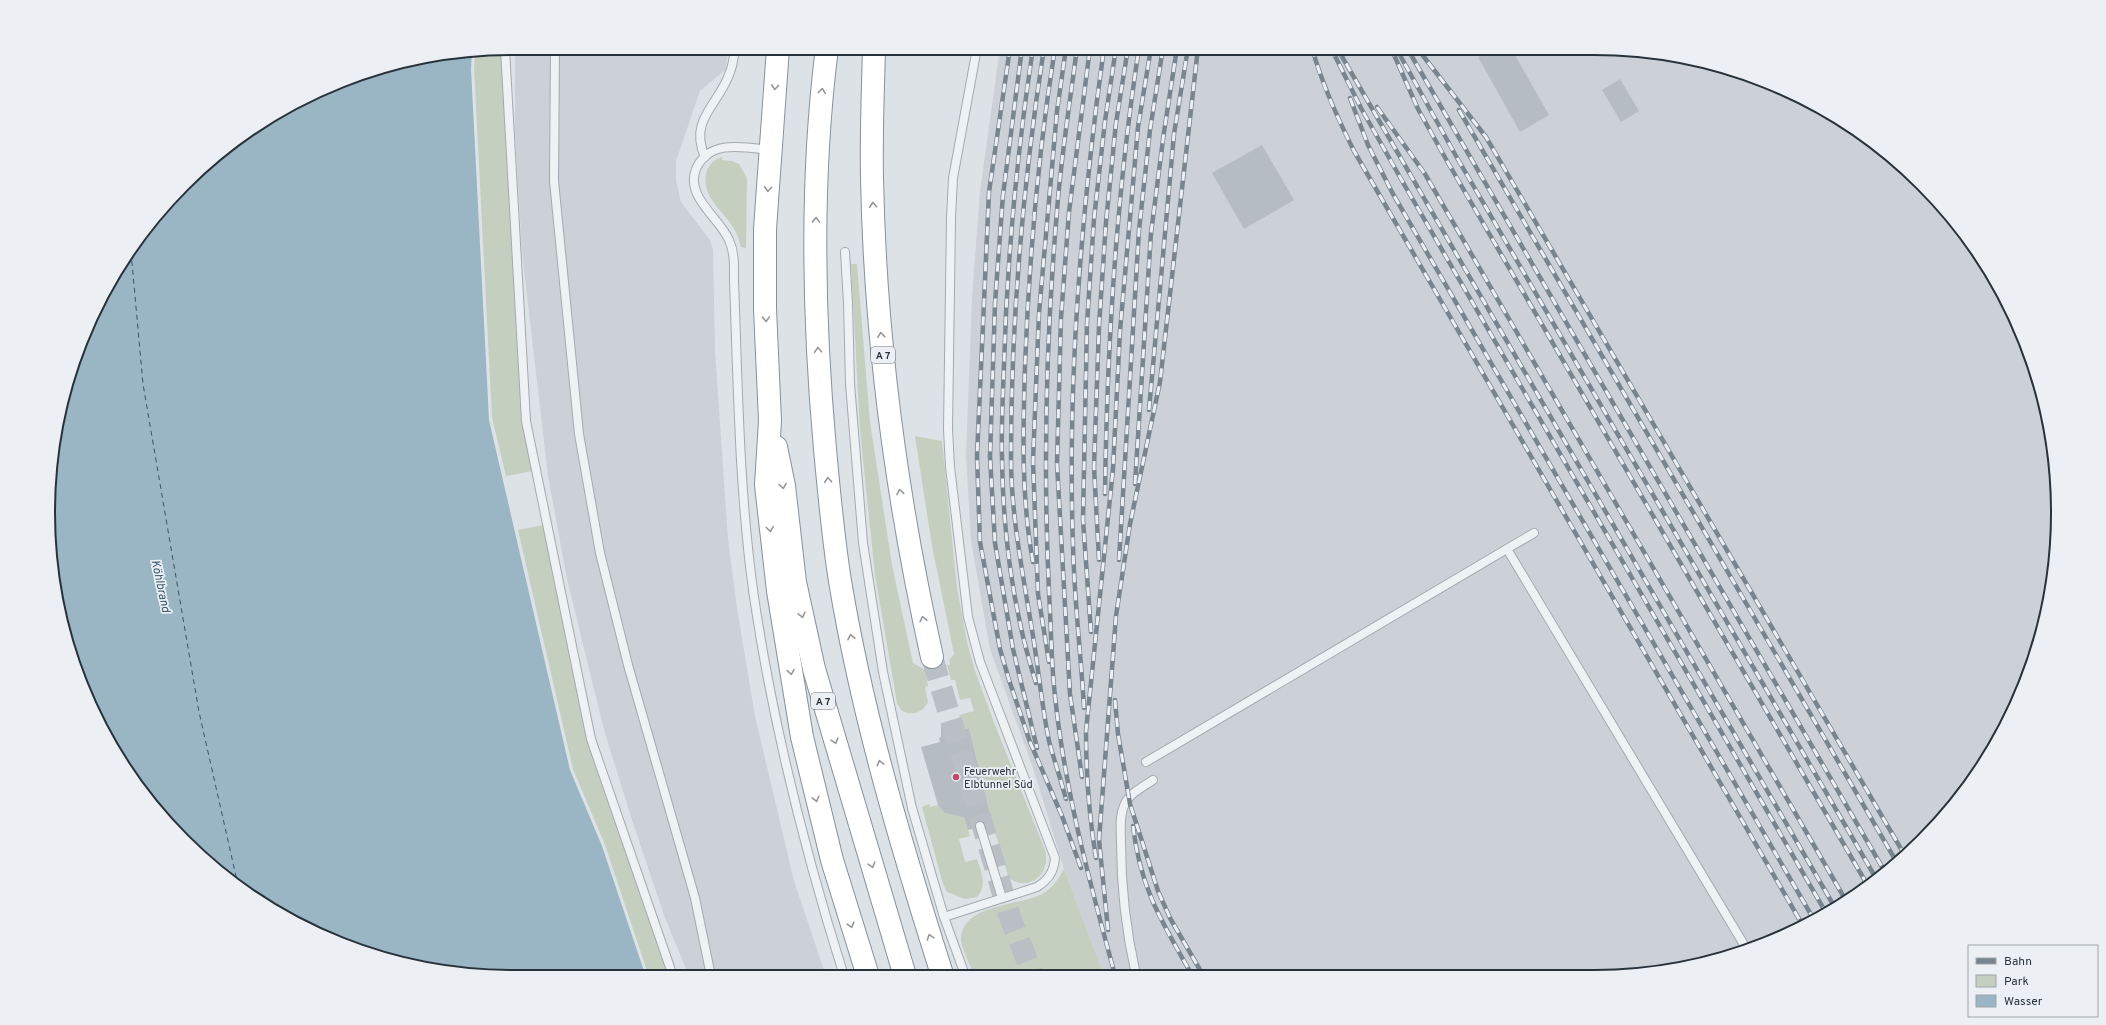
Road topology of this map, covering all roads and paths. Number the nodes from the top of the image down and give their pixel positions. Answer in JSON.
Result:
{"nodes":[{"id":1,"x":505,"y":55,"type":"edge"},
{"id":2,"x":555,"y":55,"type":"edge"},
{"id":3,"x":734,"y":55,"type":"edge"},
{"id":4,"x":778,"y":55,"type":"edge"},
{"id":5,"x":826,"y":55,"type":"edge"},
{"id":6,"x":874,"y":55,"type":"edge"},
{"id":7,"x":976,"y":55,"type":"edge"},
{"id":8,"x":771,"y":150,"type":"junction"},
{"id":9,"x":705,"y":157,"type":"junction"},
{"id":10,"x":845,"y":252,"type":"dead end"},
{"id":11,"x":770,"y":421,"type":"junction"},
{"id":12,"x":1534,"y":533,"type":"dead end"},
{"id":13,"x":1507,"y":549,"type":"junction"},
{"id":14,"x":932,"y":657,"type":"tunnel mouth"},
{"id":15,"x":1146,"y":762,"type":"dead end"},
{"id":16,"x":1153,"y":780,"type":"dead end"},
{"id":17,"x":980,"y":826,"type":"dead end"},
{"id":18,"x":1002,"y":898,"type":"junction"},
{"id":19,"x":944,"y":916,"type":"junction"},
{"id":20,"x":1744,"y":945,"type":"edge"},
{"id":21,"x":671,"y":970,"type":"edge"},
{"id":22,"x":710,"y":970,"type":"edge"},
{"id":23,"x":842,"y":970,"type":"edge"},
{"id":24,"x":866,"y":970,"type":"edge"},
{"id":25,"x":903,"y":970,"type":"edge"},
{"id":26,"x":941,"y":970,"type":"edge"},
{"id":27,"x":963,"y":970,"type":"edge"},
{"id":28,"x":1135,"y":970,"type":"edge"}],
"edges":[{"from":1,"to":21,"type":"lane"},
{"from":2,"to":22,"type":"lane"},
{"from":3,"to":9,"type":"lane"},
{"from":4,"to":8,"type":"highway","number":"A 7","one_way":true},
{"from":26,"to":5,"type":"highway","one_way":true},
{"from":14,"to":6,"type":"highway","number":"A 7","one_way":true},
{"from":7,"to":18,"type":"lane"},
{"from":8,"to":9,"type":"lane"},
{"from":8,"to":11,"type":"highway","number":"A 7","one_way":true},
{"from":9,"to":23,"type":"lane"},
{"from":10,"to":19,"type":"lane"},
{"from":11,"to":24,"type":"highway","number":"A 7","one_way":true},
{"from":11,"to":25,"type":"highway","number":"A 7","one_way":true},
{"from":12,"to":13,"type":"lane"},
{"from":13,"to":15,"type":"lane"},
{"from":13,"to":20,"type":"lane"},
{"from":16,"to":28,"type":"lane"},
{"from":17,"to":18,"type":"lane"},
{"from":18,"to":19,"type":"lane"},
{"from":19,"to":27,"type":"lane"}]}
